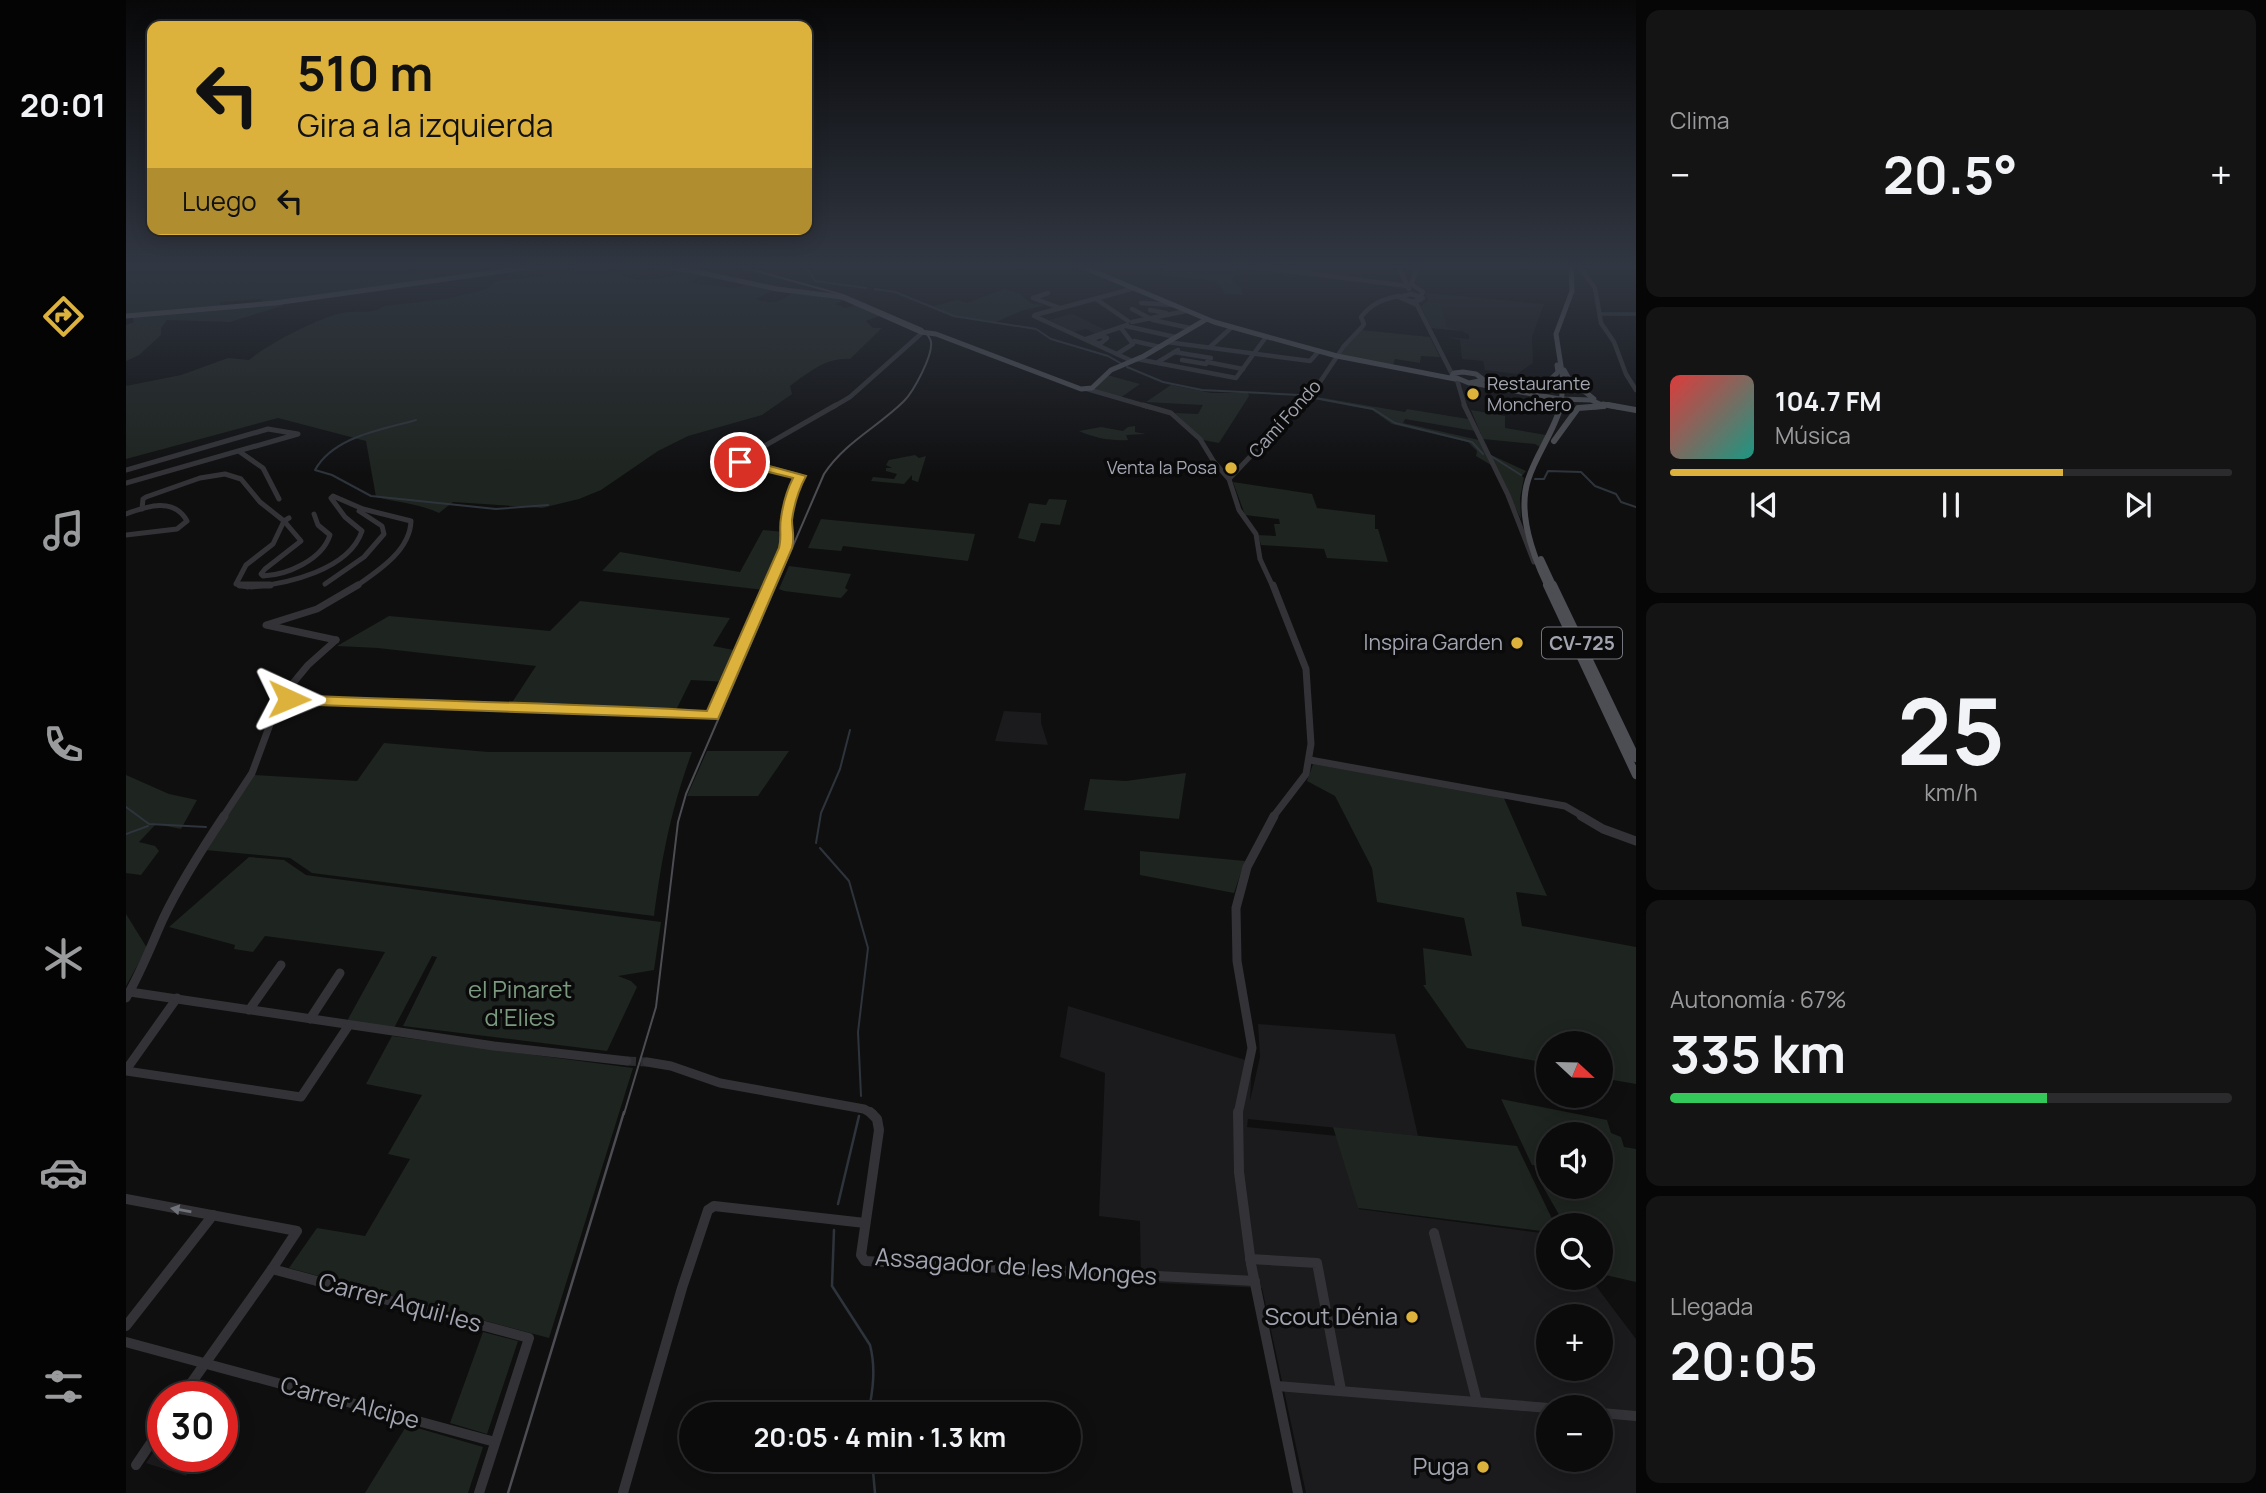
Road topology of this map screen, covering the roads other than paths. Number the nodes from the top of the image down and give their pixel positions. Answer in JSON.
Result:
{"nodes":[{"id":1,"x":919,"y":336,"type":"edge"},
{"id":2,"x":940,"y":336,"type":"edge"},
{"id":3,"x":1078,"y":336,"type":"edge"},
{"id":4,"x":1102,"y":336,"type":"edge"},
{"id":5,"x":1128,"y":336,"type":"edge"},
{"id":6,"x":1170,"y":336,"type":"edge"},
{"id":7,"x":1222,"y":336,"type":"edge"},
{"id":8,"x":1261,"y":336,"type":"edge"},
{"id":9,"x":1354,"y":336,"type":"edge"},
{"id":10,"x":1433,"y":336,"type":"edge"},
{"id":11,"x":1553,"y":336,"type":"edge"},
{"id":12,"x":1610,"y":336,"type":"edge"},
{"id":13,"x":1175,"y":337,"type":"joint"},
{"id":14,"x":1266,"y":337,"type":"junction"},
{"id":15,"x":1556,"y":338,"type":"joint"},
{"id":16,"x":1088,"y":340,"type":"junction"},
{"id":17,"x":1134,"y":341,"type":"dead end"},
{"id":18,"x":1167,"y":342,"type":"junction"},
{"id":19,"x":1185,"y":346,"type":"junction"},
{"id":20,"x":1210,"y":346,"type":"junction"},
{"id":21,"x":1160,"y":347,"type":"junction"},
{"id":22,"x":1220,"y":348,"type":"junction"},
{"id":23,"x":1319,"y":351,"type":"junction"},
{"id":24,"x":1174,"y":352,"type":"junction"},
{"id":25,"x":1253,"y":353,"type":"junction"},
{"id":26,"x":1117,"y":354,"type":"junction"},
{"id":27,"x":1186,"y":354,"type":"junction"},
{"id":28,"x":1337,"y":356,"type":"junction"},
{"id":29,"x":1136,"y":360,"type":"junction"},
{"id":30,"x":1182,"y":360,"type":"junction"},
{"id":31,"x":1158,"y":362,"type":"junction"},
{"id":32,"x":1208,"y":362,"type":"junction"},
{"id":33,"x":1445,"y":364,"type":"junction"},
{"id":34,"x":1179,"y":367,"type":"junction"},
{"id":35,"x":1243,"y":369,"type":"junction"},
{"id":36,"x":1200,"y":371,"type":"junction"},
{"id":37,"x":1463,"y":372,"type":"junction"},
{"id":38,"x":1454,"y":379,"type":"junction"},
{"id":39,"x":1482,"y":381,"type":"junction"},
{"id":40,"x":1468,"y":383,"type":"junction"},
{"id":41,"x":1489,"y":386,"type":"junction"},
{"id":42,"x":1087,"y":390,"type":"junction"},
{"id":43,"x":1510,"y":390,"type":"junction"},
{"id":44,"x":1636,"y":390,"type":"edge"},
{"id":45,"x":1560,"y":399,"type":"junction"},
{"id":46,"x":1595,"y":400,"type":"junction"},
{"id":47,"x":1580,"y":402,"type":"junction"},
{"id":48,"x":1603,"y":406,"type":"junction"},
{"id":49,"x":1589,"y":408,"type":"junction"},
{"id":50,"x":1636,"y":410,"type":"edge"},
{"id":51,"x":240,"y":452,"type":"junction"},
{"id":52,"x":1534,"y":466,"type":"junction"},
{"id":53,"x":126,"y":470,"type":"edge"},
{"id":54,"x":1229,"y":479,"type":"junction"},
{"id":55,"x":126,"y":483,"type":"edge"},
{"id":56,"x":279,"y":499,"type":"dead end"},
{"id":57,"x":358,"y":508,"type":"junction"},
{"id":58,"x":142,"y":509,"type":"junction"},
{"id":59,"x":126,"y":514,"type":"edge"},
{"id":60,"x":314,"y":514,"type":"dead end"},
{"id":61,"x":287,"y":520,"type":"junction"},
{"id":62,"x":1527,"y":529,"type":"junction"},
{"id":63,"x":126,"y":535,"type":"edge"},
{"id":64,"x":1541,"y":572,"type":"junction"},
{"id":65,"x":325,"y":583,"type":"dead end"},
{"id":66,"x":279,"y":700,"type":"junction"},
{"id":67,"x":1636,"y":758,"type":"edge"},
{"id":68,"x":1310,"y":760,"type":"junction"},
{"id":69,"x":1636,"y":775,"type":"edge"},
{"id":70,"x":1636,"y":838,"type":"edge"},
{"id":71,"x":281,"y":965,"type":"dead end"},
{"id":72,"x":340,"y":973,"type":"dead end"},
{"id":73,"x":128,"y":995,"type":"edge"},
{"id":74,"x":177,"y":998,"type":"junction"},
{"id":75,"x":249,"y":1010,"type":"junction"},
{"id":76,"x":310,"y":1019,"type":"junction"},
{"id":77,"x":349,"y":1025,"type":"junction"},
{"id":78,"x":627,"y":1061,"type":"tunnel mouth"},
{"id":79,"x":647,"y":1062,"type":"tunnel mouth"},
{"id":80,"x":126,"y":1071,"type":"edge"},
{"id":81,"x":126,"y":1199,"type":"edge"},
{"id":82,"x":213,"y":1215,"type":"junction"},
{"id":83,"x":864,"y":1223,"type":"junction"},
{"id":84,"x":1434,"y":1233,"type":"dead end"},
{"id":85,"x":1250,"y":1259,"type":"junction"},
{"id":86,"x":272,"y":1269,"type":"junction"},
{"id":87,"x":1255,"y":1281,"type":"junction"},
{"id":88,"x":126,"y":1326,"type":"edge"},
{"id":89,"x":126,"y":1342,"type":"edge"},
{"id":90,"x":204,"y":1364,"type":"junction"},
{"id":91,"x":192,"y":1381,"type":"edge"},
{"id":92,"x":1277,"y":1386,"type":"junction"},
{"id":93,"x":1341,"y":1390,"type":"junction"},
{"id":94,"x":1477,"y":1402,"type":"junction"},
{"id":95,"x":1536,"y":1407,"type":"edge"},
{"id":96,"x":1613,"y":1414,"type":"edge"},
{"id":97,"x":1636,"y":1416,"type":"edge"},
{"id":98,"x":495,"y":1442,"type":"junction"},
{"id":99,"x":147,"y":1449,"type":"edge"},
{"id":100,"x":136,"y":1465,"type":"dead end"},
{"id":101,"x":479,"y":1493,"type":"edge"},
{"id":102,"x":623,"y":1493,"type":"edge"},
{"id":103,"x":1298,"y":1493,"type":"edge"}],
"edges":[{"from":1,"to":66,"type":"street"},
{"from":2,"to":42,"type":"main road"},
{"from":3,"to":16,"type":"street"},
{"from":4,"to":16,"type":"street"},
{"from":5,"to":26,"type":"street"},
{"from":6,"to":13,"type":"street"},
{"from":7,"to":20,"type":"street"},
{"from":8,"to":14,"type":"main road"},
{"from":9,"to":28,"type":"street"},
{"from":10,"to":33,"type":"street"},
{"from":11,"to":43,"type":"main road","number":"CV-725"},
{"from":12,"to":44,"type":"street"},
{"from":13,"to":18,"type":"main road"},
{"from":14,"to":23,"type":"main road"},
{"from":14,"to":25,"type":"street"},
{"from":15,"to":45,"type":"main road","number":"CV-725"},
{"from":15,"to":46,"type":"main road","number":"CV-725"},
{"from":16,"to":26,"type":"street"},
{"from":17,"to":21,"type":"street"},
{"from":18,"to":19,"type":"street"},
{"from":18,"to":21,"type":"main road"},
{"from":19,"to":20,"type":"street"},
{"from":19,"to":24,"type":"street"},
{"from":20,"to":22,"type":"street"},
{"from":21,"to":29,"type":"main road"},
{"from":22,"to":25,"type":"street"},
{"from":22,"to":32,"type":"street"},
{"from":23,"to":25,"type":"street"},
{"from":23,"to":28,"type":"main road"},
{"from":24,"to":27,"type":"street"},
{"from":24,"to":31,"type":"street"},
{"from":25,"to":35,"type":"street"},
{"from":26,"to":29,"type":"street"},
{"from":27,"to":30,"type":"street"},
{"from":27,"to":32,"type":"street"},
{"from":28,"to":38,"type":"main road"},
{"from":28,"to":54,"type":"street","name":"Camí Fondo"},
{"from":29,"to":31,"type":"street"},
{"from":29,"to":42,"type":"main road"},
{"from":30,"to":32,"type":"street"},
{"from":30,"to":34,"type":"street"},
{"from":31,"to":34,"type":"street"},
{"from":32,"to":35,"type":"street"},
{"from":32,"to":36,"type":"street"},
{"from":33,"to":37,"type":"street"},
{"from":33,"to":38,"type":"street"},
{"from":34,"to":36,"type":"street"},
{"from":35,"to":36,"type":"street"},
{"from":37,"to":38,"type":"main road"},
{"from":37,"to":39,"type":"main road"},
{"from":38,"to":40,"type":"main road"},
{"from":38,"to":64,"type":"street"},
{"from":39,"to":40,"type":"main road"},
{"from":39,"to":41,"type":"main road"},
{"from":40,"to":41,"type":"main road"},
{"from":41,"to":43,"type":"main road"},
{"from":42,"to":54,"type":"street"},
{"from":43,"to":45,"type":"main road"},
{"from":45,"to":47,"type":"main road"},
{"from":45,"to":52,"type":"main road","number":"CV-725"},
{"from":46,"to":47,"type":"main road"},
{"from":46,"to":48,"type":"main road"},
{"from":47,"to":49,"type":"main road"},
{"from":48,"to":49,"type":"main road"},
{"from":48,"to":50,"type":"main road"},
{"from":49,"to":52,"type":"main road","number":"CV-725"},
{"from":51,"to":53,"type":"street"},
{"from":51,"to":55,"type":"street"},
{"from":51,"to":56,"type":"street"},
{"from":52,"to":62,"type":"main road","number":"CV-725"},
{"from":54,"to":68,"type":"street"},
{"from":57,"to":61,"type":"street"},
{"from":57,"to":65,"type":"street"},
{"from":57,"to":66,"type":"street"},
{"from":58,"to":59,"type":"street"},
{"from":58,"to":61,"type":"street"},
{"from":58,"to":63,"type":"street"},
{"from":60,"to":61,"type":"street"},
{"from":62,"to":64,"type":"main road","number":"CV-725"},
{"from":62,"to":67,"type":"main road","number":"CV-725"},
{"from":64,"to":69,"type":"main road","number":"CV-725"},
{"from":66,"to":73,"type":"street"},
{"from":68,"to":70,"type":"street"},
{"from":68,"to":85,"type":"street"},
{"from":71,"to":75,"type":"street"},
{"from":72,"to":76,"type":"street"},
{"from":73,"to":74,"type":"street"},
{"from":74,"to":75,"type":"street"},
{"from":74,"to":80,"type":"street"},
{"from":75,"to":76,"type":"street"},
{"from":76,"to":77,"type":"street"},
{"from":77,"to":78,"type":"street"},
{"from":77,"to":80,"type":"street"},
{"from":79,"to":83,"type":"street","name":"Assagador de les Monges"},
{"from":82,"to":81,"type":"street","one_way":true},
{"from":82,"to":86,"type":"street"},
{"from":82,"to":88,"type":"street"},
{"from":83,"to":87,"type":"street","name":"Assagador de les Monges"},
{"from":83,"to":102,"type":"street"},
{"from":84,"to":94,"type":"street"},
{"from":85,"to":87,"type":"street"},
{"from":85,"to":93,"type":"street"},
{"from":86,"to":90,"type":"street"},
{"from":86,"to":98,"type":"street","name":"Carrer Aquil·les"},
{"from":87,"to":92,"type":"street"},
{"from":89,"to":90,"type":"street","name":"Carrer Alcipe"},
{"from":90,"to":91,"type":"street"},
{"from":90,"to":98,"type":"street","name":"Carrer Alcipe"},
{"from":92,"to":93,"type":"street"},
{"from":92,"to":103,"type":"street"},
{"from":93,"to":94,"type":"street"},
{"from":94,"to":95,"type":"street"},
{"from":96,"to":97,"type":"street"},
{"from":98,"to":101,"type":"street"},
{"from":99,"to":100,"type":"street"}]}
